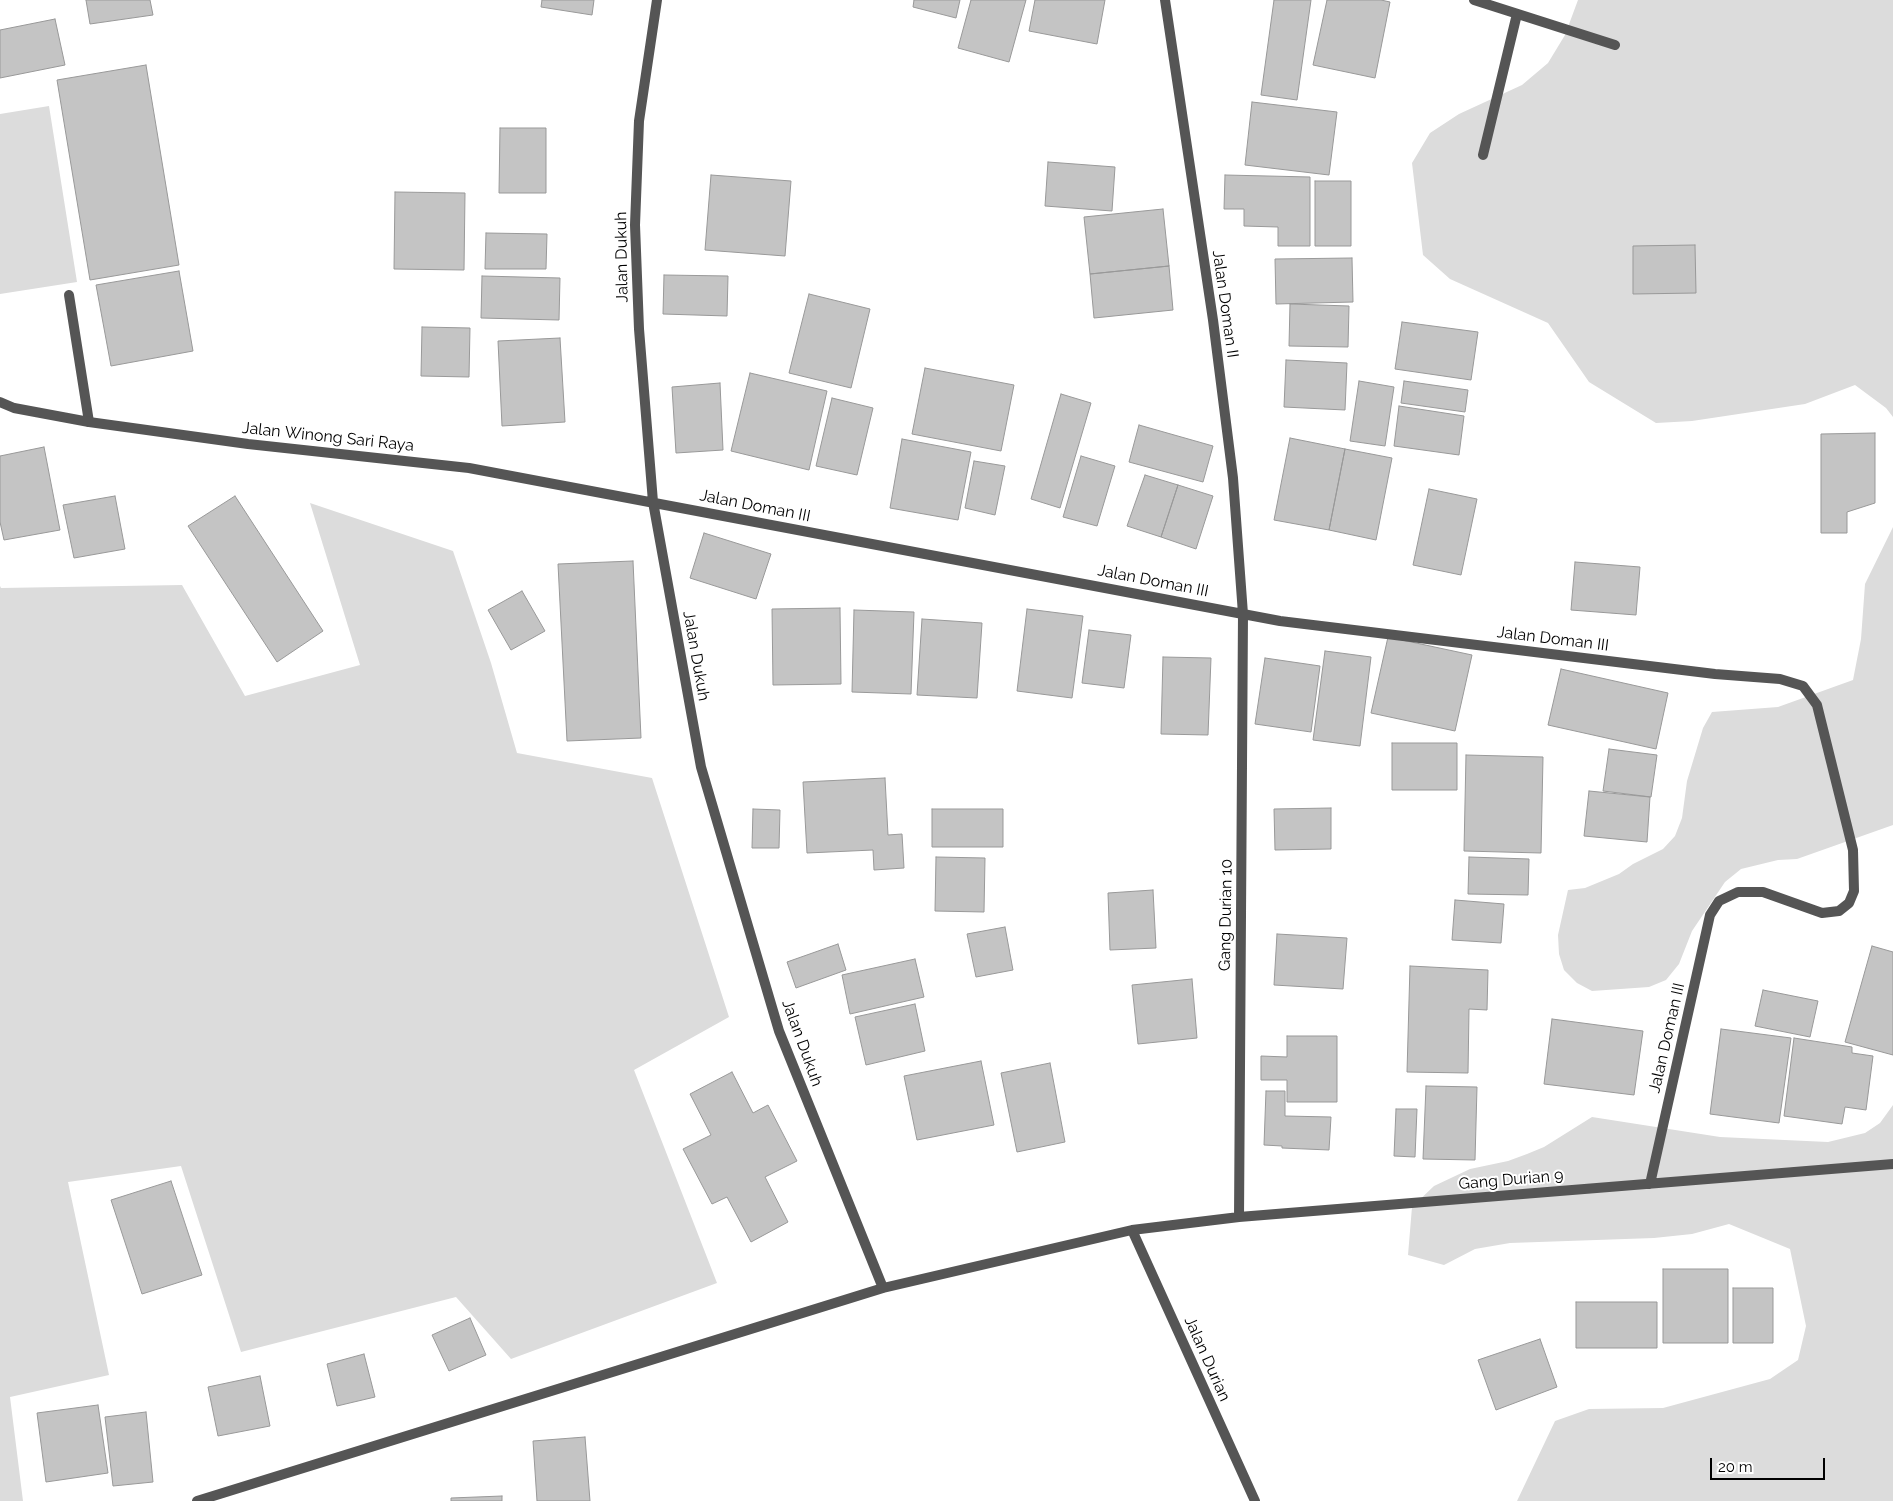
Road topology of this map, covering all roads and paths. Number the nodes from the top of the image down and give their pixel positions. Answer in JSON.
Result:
{"nodes":[{"id":1,"x":657,"y":0,"type":"edge"},
{"id":2,"x":1164,"y":0,"type":"edge"},
{"id":3,"x":1474,"y":0,"type":"edge"},
{"id":4,"x":1517,"y":14,"type":"junction"},
{"id":5,"x":1615,"y":45,"type":"dead end"},
{"id":6,"x":1483,"y":155,"type":"dead end"},
{"id":7,"x":68,"y":295,"type":"dead end"},
{"id":8,"x":0,"y":402,"type":"edge"},
{"id":9,"x":89,"y":422,"type":"junction"},
{"id":10,"x":653,"y":502,"type":"junction"},
{"id":11,"x":1243,"y":614,"type":"junction"},
{"id":12,"x":1893,"y":1164,"type":"edge"},
{"id":13,"x":1650,"y":1184,"type":"junction"},
{"id":14,"x":1239,"y":1217,"type":"junction"},
{"id":15,"x":1132,"y":1230,"type":"junction"},
{"id":16,"x":883,"y":1288,"type":"junction"},
{"id":17,"x":197,"y":1501,"type":"edge"},
{"id":18,"x":1255,"y":1501,"type":"edge"}],
"edges":[{"from":1,"to":10,"type":"street","name":"Jalan Dukuh"},
{"from":2,"to":11,"type":"street","name":"Jalan Doman II"},
{"from":3,"to":4,"type":"street"},
{"from":4,"to":5,"type":"street"},
{"from":4,"to":6,"type":"street"},
{"from":7,"to":9,"type":"street"},
{"from":8,"to":9,"type":"street","name":"Jalan Winong Sari Raya"},
{"from":9,"to":10,"type":"street","name":"Jalan Winong Sari Raya"},
{"from":10,"to":11,"type":"street","name":"Jalan Doman III"},
{"from":10,"to":16,"type":"street","name":"Jalan Dukuh"},
{"from":11,"to":13,"type":"street","name":"Jalan Doman III"},
{"from":11,"to":14,"type":"street","name":"Gang Durian 10"},
{"from":12,"to":13,"type":"street","name":"Gang Durian 9"},
{"from":13,"to":14,"type":"street","name":"Gang Durian 9"},
{"from":14,"to":15,"type":"street","name":"Gang Durian 9"},
{"from":15,"to":16,"type":"street","name":"Gang Durian 9"},
{"from":15,"to":18,"type":"street","name":"Jalan Durian"},
{"from":16,"to":17,"type":"street","name":"Gang Durian 9"}]}
